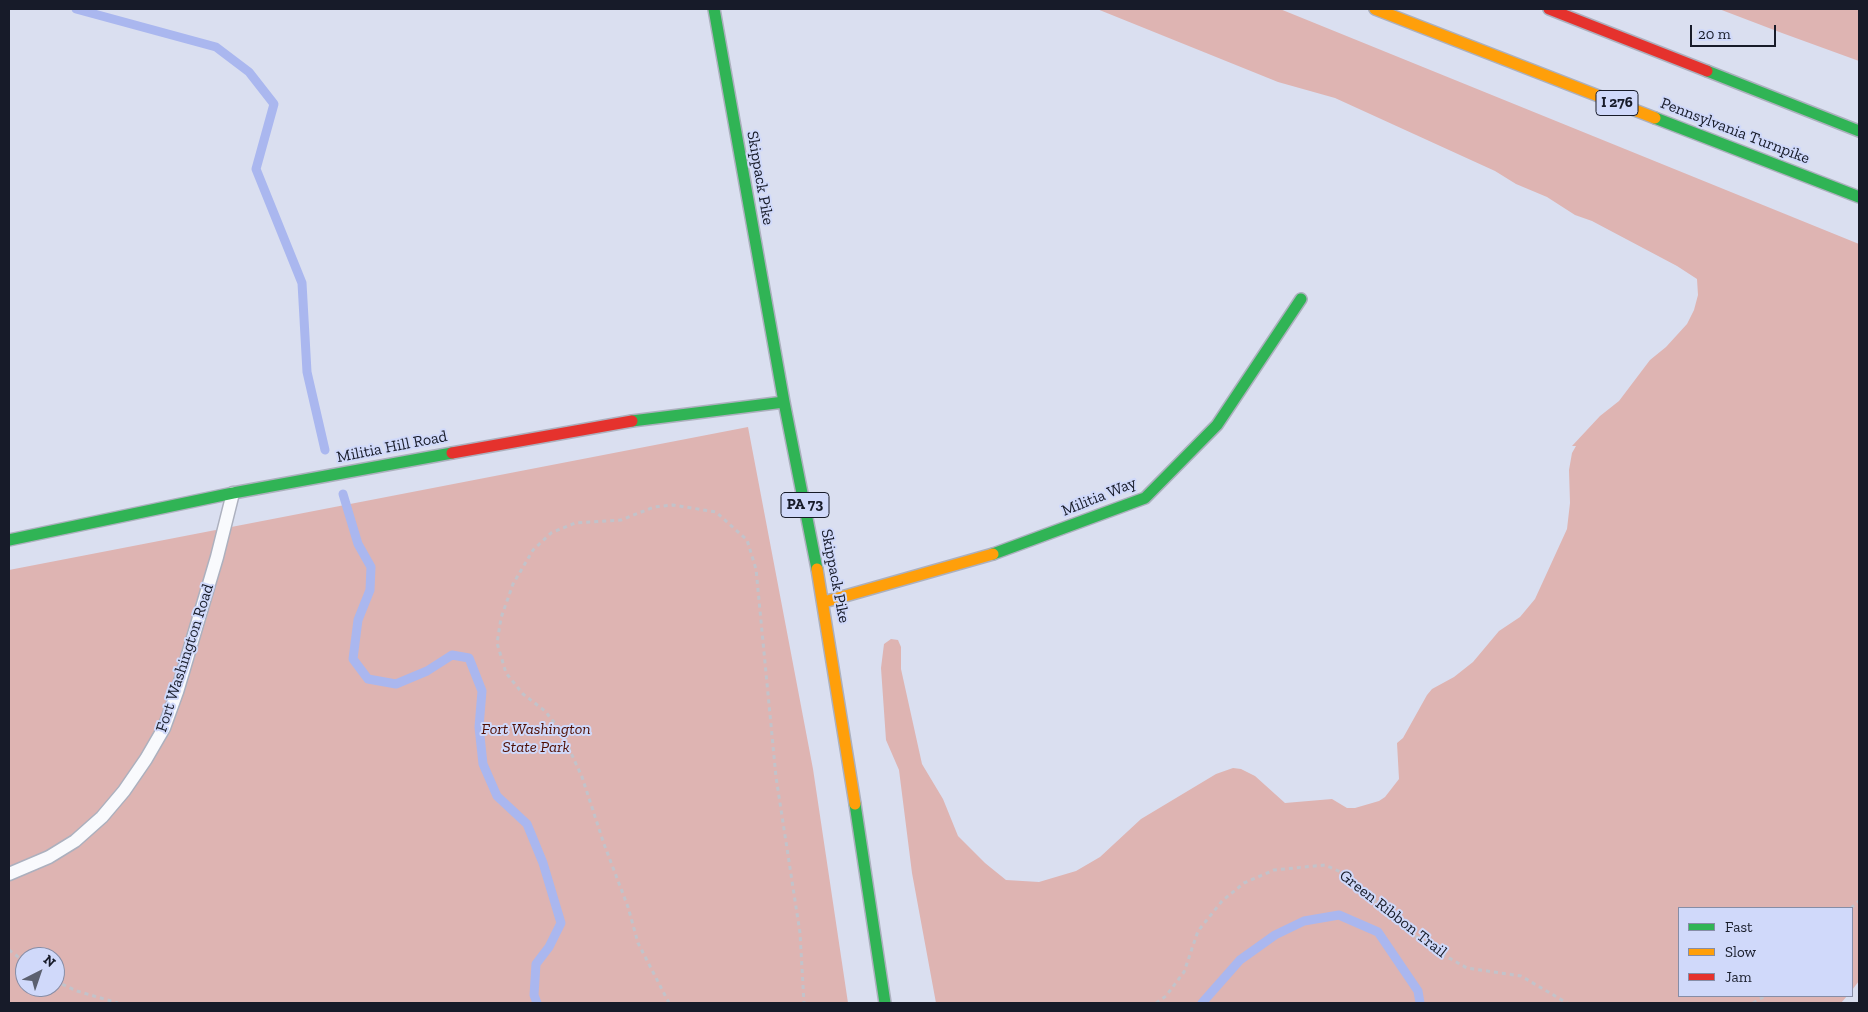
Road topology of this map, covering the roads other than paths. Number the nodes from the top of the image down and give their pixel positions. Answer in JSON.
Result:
{"nodes":[{"id":1,"x":714,"y":9,"type":"edge"},
{"id":2,"x":1375,"y":9,"type":"edge"},
{"id":3,"x":1549,"y":9,"type":"edge"},
{"id":4,"x":1859,"y":131,"type":"edge"},
{"id":5,"x":1859,"y":197,"type":"edge"},
{"id":6,"x":1301,"y":299,"type":"dead end"},
{"id":7,"x":784,"y":402,"type":"junction"},
{"id":8,"x":233,"y":494,"type":"junction"},
{"id":9,"x":9,"y":540,"type":"edge"},
{"id":10,"x":824,"y":602,"type":"junction"},
{"id":11,"x":9,"y":874,"type":"edge"},
{"id":12,"x":885,"y":1003,"type":"edge"}],
"edges":[{"from":1,"to":7,"type":"main road","name":"Skippack Pike","number":"PA 73"},
{"from":2,"to":5,"type":"main road","name":"Pennsylvania Turnpike","number":"I 276"},
{"from":3,"to":4,"type":"main road"},
{"from":6,"to":10,"type":"main road","name":"Militia Way"},
{"from":7,"to":8,"type":"main road","name":"Militia Hill Road"},
{"from":7,"to":10,"type":"main road","name":"Skippack Pike","number":"PA 73"},
{"from":8,"to":9,"type":"main road","name":"Militia Hill Road"},
{"from":8,"to":11,"type":"lane","name":"Fort Washington Road"},
{"from":10,"to":12,"type":"main road","name":"Skippack Pike","number":"PA 73"}]}
